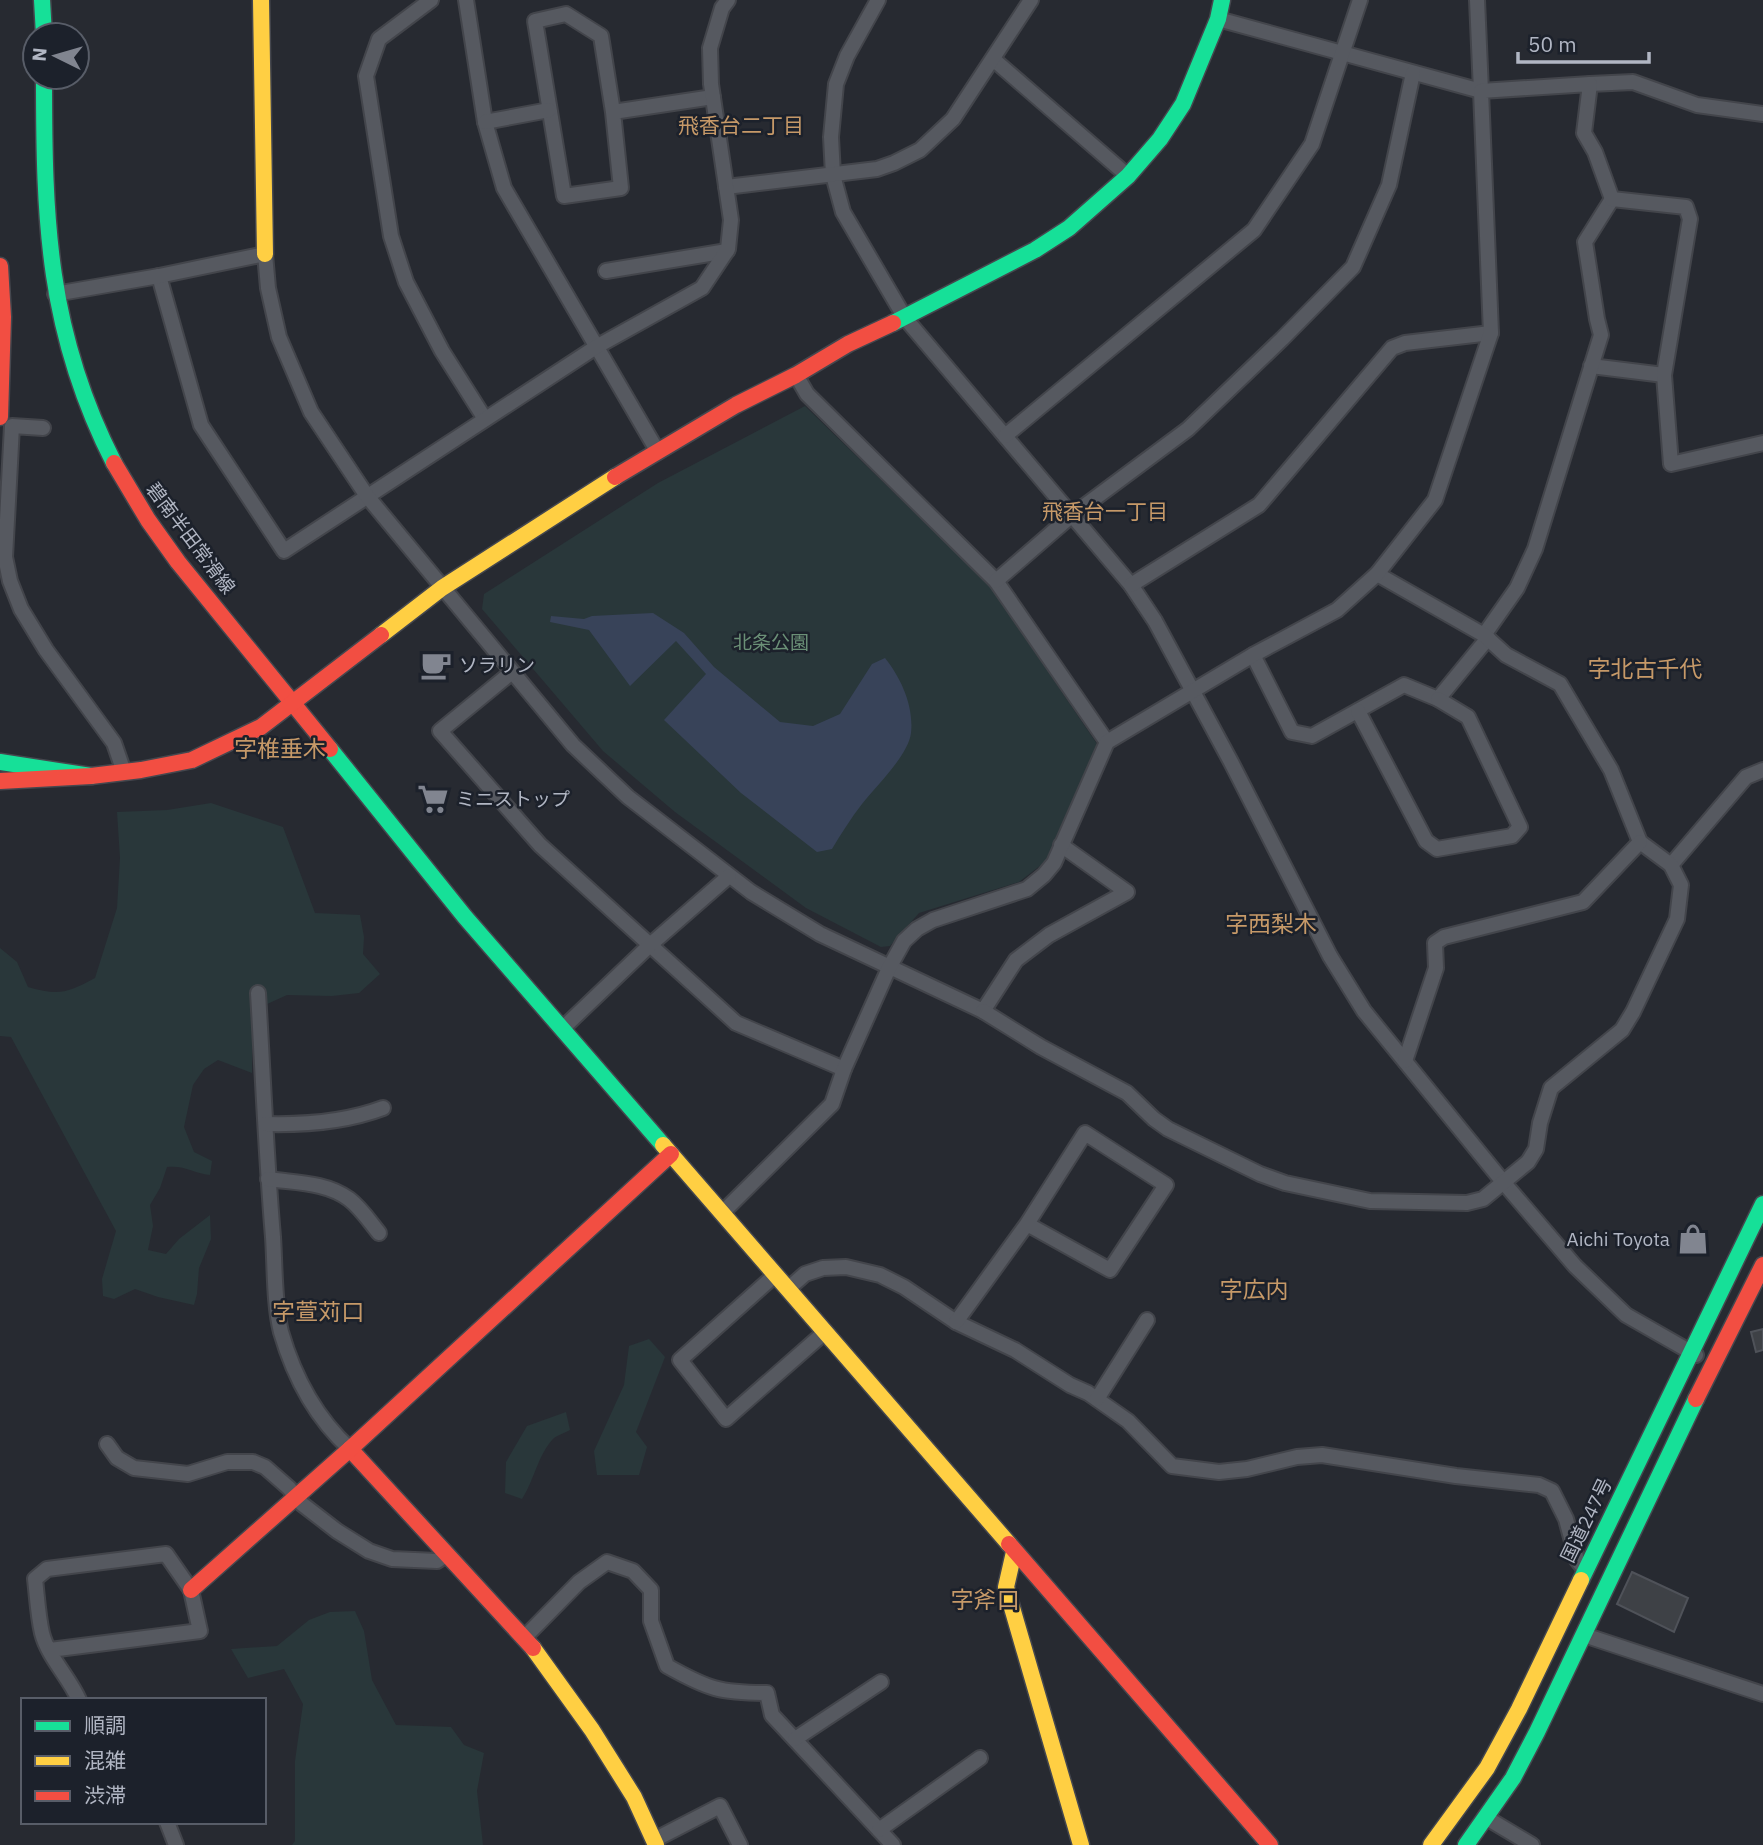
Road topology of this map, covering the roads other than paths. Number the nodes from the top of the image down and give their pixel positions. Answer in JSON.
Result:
{"nodes":[{"id":1,"x":42,"y":0,"type":"edge"},
{"id":2,"x":261,"y":0,"type":"edge"},
{"id":3,"x":431,"y":0,"type":"edge"},
{"id":4,"x":466,"y":0,"type":"edge"},
{"id":5,"x":728,"y":0,"type":"edge"},
{"id":6,"x":878,"y":0,"type":"edge"},
{"id":7,"x":1031,"y":0,"type":"edge"},
{"id":8,"x":1222,"y":0,"type":"edge"},
{"id":9,"x":1360,"y":0,"type":"edge"},
{"id":10,"x":1477,"y":0,"type":"edge"},
{"id":11,"x":1218,"y":19,"type":"junction"},
{"id":12,"x":43,"y":21,"type":"edge"},
{"id":13,"x":1343,"y":53,"type":"junction"},
{"id":14,"x":993,"y":59,"type":"junction"},
{"id":15,"x":1413,"y":73,"type":"junction"},
{"id":16,"x":1590,"y":84,"type":"junction"},
{"id":17,"x":44,"y":91,"type":"edge"},
{"id":18,"x":1482,"y":91,"type":"junction"},
{"id":19,"x":713,"y":97,"type":"junction"},
{"id":20,"x":549,"y":110,"type":"junction"},
{"id":21,"x":613,"y":112,"type":"junction"},
{"id":22,"x":1763,"y":114,"type":"edge"},
{"id":23,"x":485,"y":122,"type":"junction"},
{"id":24,"x":833,"y":174,"type":"junction"},
{"id":25,"x":1128,"y":176,"type":"junction"},
{"id":26,"x":726,"y":187,"type":"junction"},
{"id":27,"x":1612,"y":199,"type":"junction"},
{"id":28,"x":727,"y":251,"type":"junction"},
{"id":29,"x":265,"y":254,"type":"junction"},
{"id":30,"x":0,"y":266,"type":"edge"},
{"id":31,"x":606,"y":271,"type":"dead end"},
{"id":32,"x":159,"y":276,"type":"junction"},
{"id":33,"x":55,"y":294,"type":"junction"},
{"id":34,"x":905,"y":318,"type":"junction"},
{"id":35,"x":1491,"y":333,"type":"junction"},
{"id":36,"x":596,"y":348,"type":"junction"},
{"id":37,"x":1591,"y":366,"type":"junction"},
{"id":38,"x":796,"y":375,"type":"junction"},
{"id":39,"x":1664,"y":375,"type":"junction"},
{"id":40,"x":0,"y":417,"type":"edge"},
{"id":41,"x":485,"y":419,"type":"junction"},
{"id":42,"x":43,"y":428,"type":"dead end"},
{"id":43,"x":1005,"y":436,"type":"junction"},
{"id":44,"x":1763,"y":443,"type":"edge"},
{"id":45,"x":658,"y":452,"type":"junction"},
{"id":46,"x":367,"y":496,"type":"junction"},
{"id":47,"x":1071,"y":516,"type":"junction"},
{"id":48,"x":1377,"y":574,"type":"junction"},
{"id":49,"x":996,"y":581,"type":"junction"},
{"id":50,"x":1131,"y":585,"type":"junction"},
{"id":51,"x":443,"y":588,"type":"junction"},
{"id":52,"x":1486,"y":637,"type":"junction"},
{"id":53,"x":1253,"y":655,"type":"junction"},
{"id":54,"x":512,"y":671,"type":"junction"},
{"id":55,"x":1192,"y":692,"type":"junction"},
{"id":56,"x":1438,"y":699,"type":"junction"},
{"id":57,"x":293,"y":703,"type":"junction"},
{"id":58,"x":1358,"y":710,"type":"junction"},
{"id":59,"x":1107,"y":742,"type":"junction"},
{"id":60,"x":0,"y":762,"type":"edge"},
{"id":61,"x":1763,"y":770,"type":"edge"},
{"id":62,"x":124,"y":772,"type":"junction"},
{"id":63,"x":91,"y":776,"type":"junction"},
{"id":64,"x":0,"y":781,"type":"edge"},
{"id":65,"x":1640,"y":842,"type":"junction"},
{"id":66,"x":1061,"y":845,"type":"junction"},
{"id":67,"x":1671,"y":865,"type":"junction"},
{"id":68,"x":729,"y":876,"type":"junction"},
{"id":69,"x":650,"y":945,"type":"junction"},
{"id":70,"x":888,"y":968,"type":"junction"},
{"id":71,"x":258,"y":993,"type":"dead end"},
{"id":72,"x":983,"y":1011,"type":"junction"},
{"id":73,"x":562,"y":1029,"type":"junction"},
{"id":74,"x":1405,"y":1060,"type":"junction"},
{"id":75,"x":844,"y":1069,"type":"junction"},
{"id":76,"x":383,"y":1108,"type":"dead end"},
{"id":77,"x":266,"y":1124,"type":"junction"},
{"id":78,"x":671,"y":1154,"type":"junction"},
{"id":79,"x":268,"y":1179,"type":"junction"},
{"id":80,"x":1504,"y":1183,"type":"junction"},
{"id":81,"x":1763,"y":1204,"type":"edge"},
{"id":82,"x":722,"y":1213,"type":"junction"},
{"id":83,"x":1027,"y":1224,"type":"junction"},
{"id":84,"x":379,"y":1233,"type":"dead end"},
{"id":85,"x":1763,"y":1265,"type":"edge"},
{"id":86,"x":775,"y":1275,"type":"junction"},
{"id":87,"x":788,"y":1289,"type":"junction"},
{"id":88,"x":1146,"y":1320,"type":"dead end"},
{"id":89,"x":956,"y":1322,"type":"junction"},
{"id":90,"x":825,"y":1332,"type":"junction"},
{"id":91,"x":1691,"y":1352,"type":"junction"},
{"id":92,"x":1712,"y":1365,"type":"junction"},
{"id":93,"x":1097,"y":1399,"type":"junction"},
{"id":94,"x":107,"y":1444,"type":"dead end"},
{"id":95,"x":349,"y":1449,"type":"junction"},
{"id":96,"x":296,"y":1497,"type":"junction"},
{"id":97,"x":1014,"y":1552,"type":"junction"},
{"id":98,"x":446,"y":1555,"type":"junction"},
{"id":99,"x":1585,"y":1570,"type":"junction"},
{"id":100,"x":191,"y":1590,"type":"junction"},
{"id":101,"x":1584,"y":1635,"type":"junction"},
{"id":102,"x":525,"y":1637,"type":"junction"},
{"id":103,"x":50,"y":1650,"type":"junction"},
{"id":104,"x":881,"y":1682,"type":"dead end"},
{"id":105,"x":1763,"y":1694,"type":"edge"},
{"id":106,"x":78,"y":1698,"type":"edge"},
{"id":107,"x":795,"y":1739,"type":"junction"},
{"id":108,"x":980,"y":1758,"type":"dead end"},
{"id":109,"x":1485,"y":1817,"type":"junction"},
{"id":110,"x":168,"y":1824,"type":"edge"},
{"id":111,"x":879,"y":1830,"type":"junction"},
{"id":112,"x":655,"y":1843,"type":"edge"},
{"id":113,"x":176,"y":1845,"type":"edge"},
{"id":114,"x":740,"y":1845,"type":"edge"},
{"id":115,"x":893,"y":1845,"type":"edge"},
{"id":116,"x":1081,"y":1845,"type":"edge"},
{"id":117,"x":1270,"y":1845,"type":"edge"},
{"id":118,"x":1431,"y":1845,"type":"edge"},
{"id":119,"x":1466,"y":1845,"type":"edge"},
{"id":120,"x":1532,"y":1845,"type":"edge"}],
"edges":[{"from":1,"to":12,"type":"main road"},
{"from":2,"to":29,"type":"main road"},
{"from":3,"to":41,"type":"street"},
{"from":4,"to":23,"type":"street"},
{"from":5,"to":19,"type":"street"},
{"from":6,"to":24,"type":"street"},
{"from":7,"to":14,"type":"street"},
{"from":8,"to":11,"type":"main road"},
{"from":9,"to":13,"type":"street"},
{"from":10,"to":18,"type":"street"},
{"from":11,"to":13,"type":"street"},
{"from":11,"to":25,"type":"main road"},
{"from":13,"to":15,"type":"street"},
{"from":13,"to":43,"type":"street"},
{"from":14,"to":24,"type":"street"},
{"from":14,"to":25,"type":"street"},
{"from":15,"to":18,"type":"street"},
{"from":15,"to":47,"type":"street"},
{"from":16,"to":18,"type":"street"},
{"from":16,"to":22,"type":"street"},
{"from":16,"to":27,"type":"street"},
{"from":17,"to":33,"type":"main road","name":"碧南半田常滑線"},
{"from":18,"to":35,"type":"street"},
{"from":19,"to":21,"type":"street"},
{"from":19,"to":26,"type":"street"},
{"from":20,"to":21,"type":"street"},
{"from":20,"to":21,"type":"street"},
{"from":20,"to":23,"type":"street"},
{"from":23,"to":36,"type":"street"},
{"from":24,"to":26,"type":"street"},
{"from":24,"to":34,"type":"street"},
{"from":25,"to":34,"type":"main road"},
{"from":26,"to":28,"type":"street"},
{"from":27,"to":37,"type":"street"},
{"from":27,"to":39,"type":"street"},
{"from":28,"to":31,"type":"street"},
{"from":28,"to":36,"type":"street"},
{"from":29,"to":32,"type":"street"},
{"from":29,"to":46,"type":"street"},
{"from":30,"to":40,"type":"main road"},
{"from":32,"to":33,"type":"street"},
{"from":32,"to":46,"type":"street"},
{"from":33,"to":57,"type":"main road","name":"碧南半田常滑線"},
{"from":34,"to":38,"type":"main road"},
{"from":34,"to":43,"type":"street"},
{"from":35,"to":48,"type":"street"},
{"from":35,"to":50,"type":"street"},
{"from":36,"to":41,"type":"street"},
{"from":36,"to":45,"type":"street"},
{"from":37,"to":39,"type":"street"},
{"from":37,"to":52,"type":"street"},
{"from":38,"to":45,"type":"main road"},
{"from":38,"to":49,"type":"street"},
{"from":39,"to":44,"type":"street"},
{"from":41,"to":46,"type":"street"},
{"from":42,"to":62,"type":"street"},
{"from":43,"to":47,"type":"street"},
{"from":45,"to":51,"type":"main road"},
{"from":46,"to":51,"type":"street"},
{"from":47,"to":49,"type":"street"},
{"from":47,"to":50,"type":"street"},
{"from":48,"to":52,"type":"street"},
{"from":48,"to":53,"type":"street"},
{"from":49,"to":59,"type":"street"},
{"from":50,"to":55,"type":"street"},
{"from":51,"to":54,"type":"street"},
{"from":51,"to":57,"type":"main road"},
{"from":52,"to":56,"type":"street"},
{"from":52,"to":65,"type":"street"},
{"from":53,"to":55,"type":"street"},
{"from":53,"to":58,"type":"street"},
{"from":54,"to":68,"type":"street"},
{"from":54,"to":69,"type":"street"},
{"from":55,"to":59,"type":"street"},
{"from":55,"to":74,"type":"street"},
{"from":56,"to":58,"type":"street"},
{"from":56,"to":58,"type":"street"},
{"from":57,"to":62,"type":"main road"},
{"from":57,"to":73,"type":"main road","name":"碧南半田常滑線"},
{"from":59,"to":66,"type":"street"},
{"from":60,"to":63,"type":"main road"},
{"from":61,"to":67,"type":"street"},
{"from":62,"to":63,"type":"main road"},
{"from":63,"to":64,"type":"main road"},
{"from":65,"to":67,"type":"street"},
{"from":65,"to":74,"type":"street"},
{"from":66,"to":70,"type":"street"},
{"from":66,"to":72,"type":"street"},
{"from":67,"to":80,"type":"street"},
{"from":68,"to":69,"type":"street"},
{"from":68,"to":70,"type":"street"},
{"from":69,"to":73,"type":"street"},
{"from":69,"to":75,"type":"street"},
{"from":70,"to":72,"type":"street"},
{"from":70,"to":75,"type":"street"},
{"from":71,"to":77,"type":"street"},
{"from":72,"to":80,"type":"street"},
{"from":73,"to":78,"type":"main road","name":"碧南半田常滑線"},
{"from":74,"to":80,"type":"street"},
{"from":75,"to":82,"type":"street"},
{"from":76,"to":77,"type":"street"},
{"from":77,"to":79,"type":"street"},
{"from":78,"to":82,"type":"main road","name":"碧南半田常滑線"},
{"from":78,"to":95,"type":"main road"},
{"from":79,"to":84,"type":"street"},
{"from":79,"to":95,"type":"street"},
{"from":80,"to":91,"type":"street"},
{"from":81,"to":91,"type":"main road","name":"国道247号"},
{"from":82,"to":86,"type":"main road","name":"碧南半田常滑線"},
{"from":83,"to":83,"type":"street"},
{"from":83,"to":89,"type":"street"},
{"from":85,"to":92,"type":"main road"},
{"from":86,"to":87,"type":"main road","name":"碧南半田常滑線"},
{"from":86,"to":90,"type":"street"},
{"from":87,"to":89,"type":"street"},
{"from":87,"to":90,"type":"main road","name":"碧南半田常滑線"},
{"from":88,"to":93,"type":"street"},
{"from":89,"to":93,"type":"street"},
{"from":90,"to":97,"type":"main road","name":"碧南半田常滑線"},
{"from":91,"to":92,"type":"street"},
{"from":91,"to":99,"type":"main road","name":"国道247号"},
{"from":92,"to":101,"type":"main road"},
{"from":93,"to":99,"type":"street"},
{"from":94,"to":96,"type":"street"},
{"from":95,"to":96,"type":"main road"},
{"from":95,"to":98,"type":"main road"},
{"from":96,"to":98,"type":"street"},
{"from":96,"to":100,"type":"main road"},
{"from":97,"to":116,"type":"main road"},
{"from":97,"to":117,"type":"main road","name":"碧南半田常滑線"},
{"from":98,"to":102,"type":"main road"},
{"from":99,"to":118,"type":"main road","name":"国道247号"},
{"from":100,"to":103,"type":"street"},
{"from":100,"to":103,"type":"street"},
{"from":101,"to":105,"type":"street"},
{"from":101,"to":109,"type":"main road"},
{"from":102,"to":107,"type":"street"},
{"from":102,"to":112,"type":"main road"},
{"from":103,"to":106,"type":"street"},
{"from":104,"to":107,"type":"street"},
{"from":107,"to":111,"type":"street"},
{"from":108,"to":111,"type":"street"},
{"from":109,"to":119,"type":"main road"},
{"from":109,"to":120,"type":"street"},
{"from":110,"to":113,"type":"street"},
{"from":111,"to":115,"type":"street"},
{"from":112,"to":114,"type":"street"}]}
